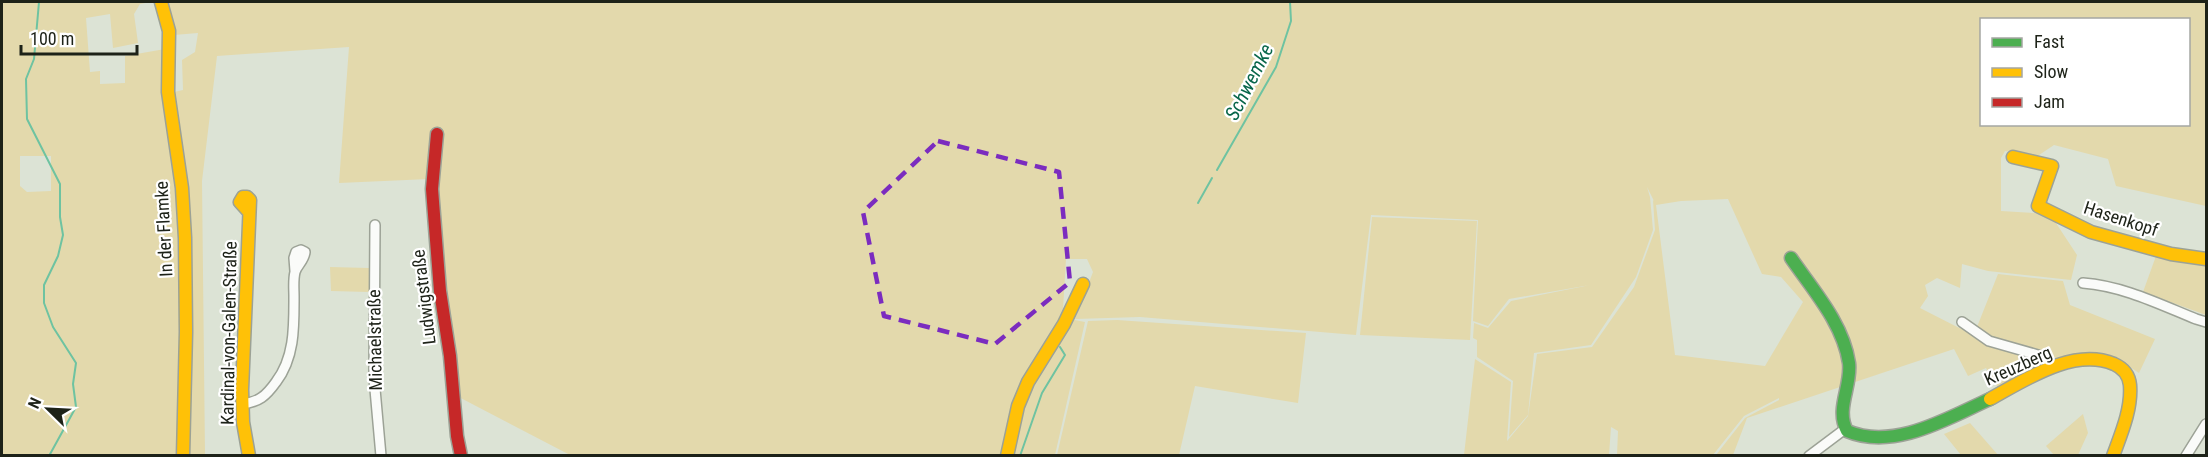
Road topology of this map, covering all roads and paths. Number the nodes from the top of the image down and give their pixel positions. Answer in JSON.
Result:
{"nodes":[{"id":1,"x":161,"y":2,"type":"edge"},
{"id":2,"x":437,"y":134,"type":"dead end"},
{"id":3,"x":2013,"y":157,"type":"dead end"},
{"id":4,"x":249,"y":212,"type":"dead end"},
{"id":5,"x":375,"y":225,"type":"dead end"},
{"id":6,"x":1791,"y":258,"type":"dead end"},
{"id":7,"x":2206,"y":259,"type":"edge"},
{"id":8,"x":295,"y":271,"type":"dead end"},
{"id":9,"x":2083,"y":283,"type":"dead end"},
{"id":10,"x":1083,"y":284,"type":"dead end"},
{"id":11,"x":1962,"y":322,"type":"dead end"},
{"id":12,"x":2206,"y":322,"type":"edge"},
{"id":13,"x":2055,"y":367,"type":"junction"},
{"id":14,"x":242,"y":404,"type":"junction"},
{"id":15,"x":2206,"y":424,"type":"edge"},
{"id":16,"x":1845,"y":429,"type":"junction"},
{"id":17,"x":183,"y":456,"type":"edge"},
{"id":18,"x":249,"y":456,"type":"edge"},
{"id":19,"x":381,"y":456,"type":"edge"},
{"id":20,"x":461,"y":456,"type":"edge"},
{"id":21,"x":1007,"y":456,"type":"edge"},
{"id":22,"x":1809,"y":456,"type":"edge"},
{"id":23,"x":2113,"y":456,"type":"edge"},
{"id":24,"x":2186,"y":456,"type":"edge"}],
"edges":[{"from":1,"to":17,"type":"street","name":"In der Flamke"},
{"from":2,"to":20,"type":"street","name":"Ludwigstraße"},
{"from":3,"to":7,"type":"street","name":"Hasenkopf"},
{"from":4,"to":14,"type":"street","name":"Kardinal-von-Galen-Straße"},
{"from":5,"to":19,"type":"street","name":"Michaelstraße"},
{"from":6,"to":16,"type":"street"},
{"from":8,"to":14,"type":"street"},
{"from":9,"to":12,"type":"street"},
{"from":10,"to":21,"type":"street"},
{"from":11,"to":13,"type":"street"},
{"from":13,"to":16,"type":"street","name":"Kreuzberg"},
{"from":13,"to":23,"type":"street","name":"Kreuzberg"},
{"from":14,"to":18,"type":"street","name":"Kardinal-von-Galen-Straße"},
{"from":15,"to":24,"type":"street"},
{"from":16,"to":22,"type":"street"}]}
